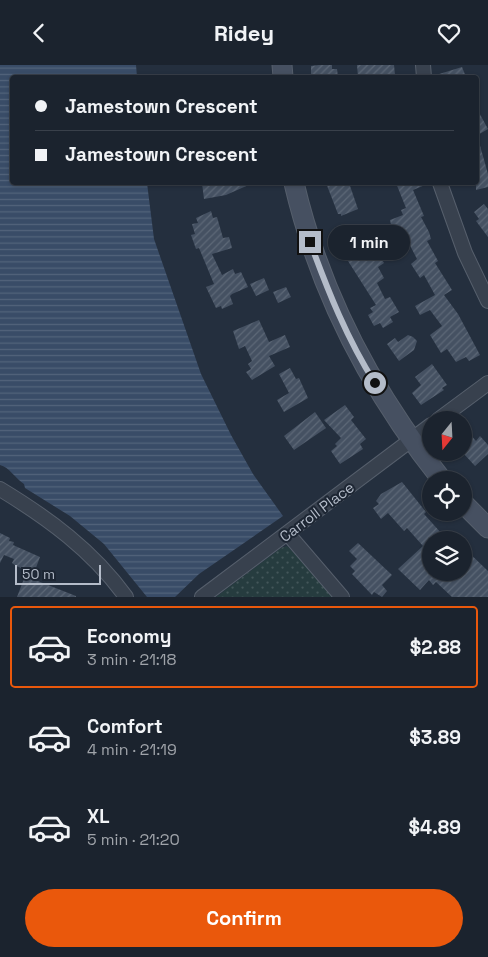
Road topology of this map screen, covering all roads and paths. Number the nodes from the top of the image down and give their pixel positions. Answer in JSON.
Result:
{"nodes":[{"id":1,"x":295,"y":185,"type":"edge"},
{"id":2,"x":441,"y":185,"type":"edge"},
{"id":3,"x":488,"y":301,"type":"edge"},
{"id":4,"x":488,"y":383,"type":"edge"},
{"id":5,"x":450,"y":411,"type":"edge"},
{"id":6,"x":422,"y":431,"type":"edge"},
{"id":7,"x":410,"y":440,"type":"junction"},
{"id":8,"x":435,"y":471,"type":"edge"},
{"id":9,"x":0,"y":489,"type":"edge"},
{"id":10,"x":472,"y":512,"type":"edge"},
{"id":11,"x":488,"y":528,"type":"edge"},
{"id":12,"x":288,"y":534,"type":"junction"},
{"id":13,"x":126,"y":597,"type":"edge"},
{"id":14,"x":202,"y":597,"type":"edge"},
{"id":15,"x":342,"y":597,"type":"edge"}],
"edges":[{"from":1,"to":7,"type":"main road"},
{"from":2,"to":3,"type":"street"},
{"from":4,"to":5,"type":"street"},
{"from":6,"to":7,"type":"street","name":"Carroll Place"},
{"from":7,"to":8,"type":"main road"},
{"from":7,"to":12,"type":"street","name":"Carroll Place"},
{"from":9,"to":13,"type":"street"},
{"from":10,"to":11,"type":"main road"},
{"from":12,"to":14,"type":"street","name":"Carroll Place"},
{"from":12,"to":15,"type":"street"}]}
